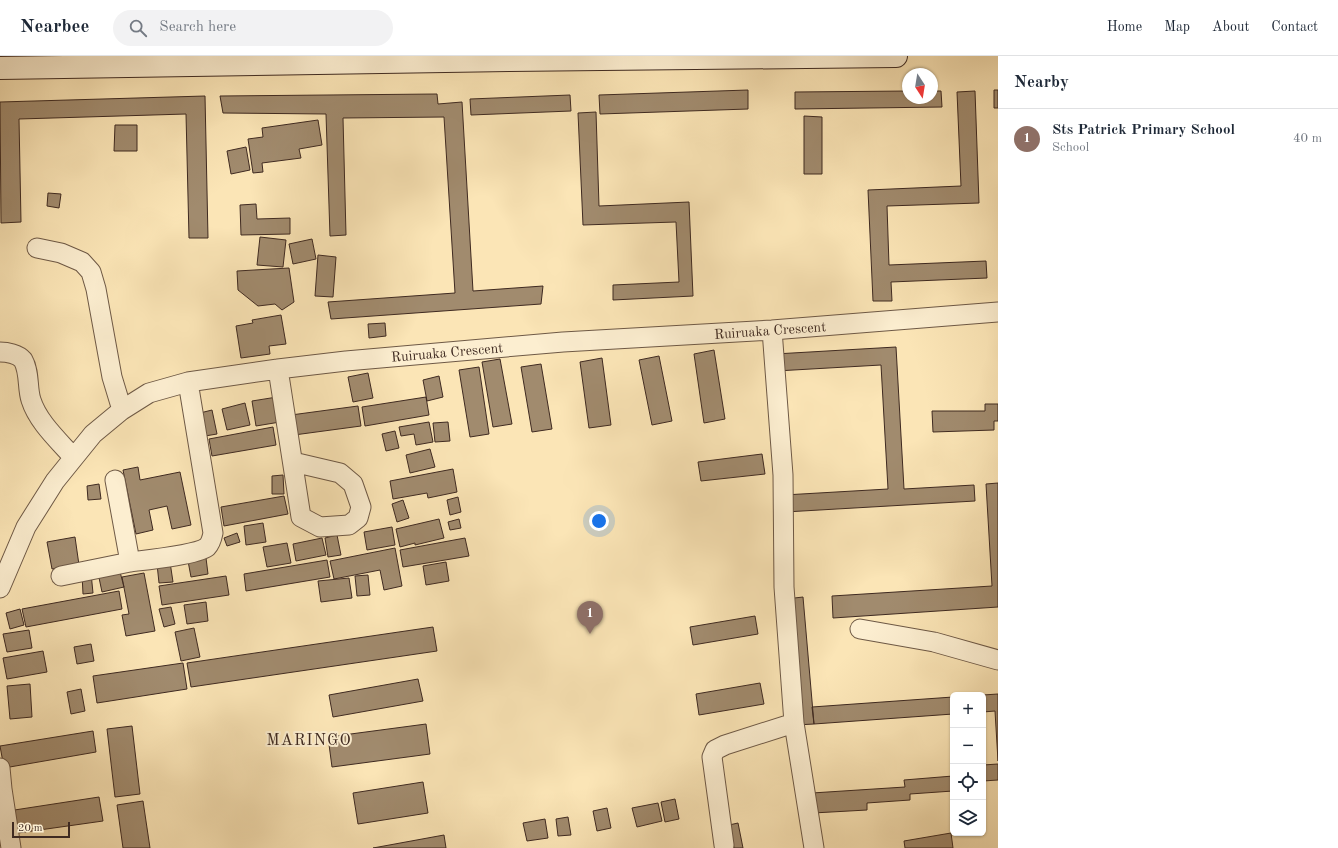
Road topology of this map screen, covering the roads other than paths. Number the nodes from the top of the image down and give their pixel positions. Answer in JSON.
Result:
{"nodes":[{"id":1,"x":896,"y":56,"type":"edge"},
{"id":2,"x":509,"y":58,"type":"edge"},
{"id":3,"x":0,"y":68,"type":"edge"},
{"id":4,"x":37,"y":248,"type":"dead end"},
{"id":5,"x":998,"y":312,"type":"edge"},
{"id":6,"x":772,"y":330,"type":"junction"},
{"id":7,"x":0,"y":352,"type":"edge"},
{"id":8,"x":278,"y":369,"type":"junction"},
{"id":9,"x":188,"y":382,"type":"junction"},
{"id":10,"x":122,"y":410,"type":"junction"},
{"id":11,"x":73,"y":457,"type":"junction"},
{"id":12,"x":293,"y":462,"type":"dead end"},
{"id":13,"x":115,"y":480,"type":"dead end"},
{"id":14,"x":130,"y":562,"type":"junction"},
{"id":15,"x":61,"y":576,"type":"dead end"},
{"id":16,"x":0,"y":581,"type":"edge"},
{"id":17,"x":860,"y":629,"type":"dead end"},
{"id":18,"x":998,"y":660,"type":"edge"},
{"id":19,"x":794,"y":723,"type":"junction"},
{"id":20,"x":0,"y":768,"type":"edge"},
{"id":21,"x":724,"y":845,"type":"dead end"},
{"id":22,"x":11,"y":848,"type":"edge"},
{"id":23,"x":814,"y":848,"type":"edge"}],
"edges":[{"from":1,"to":2,"type":"main road"},
{"from":2,"to":3,"type":"main road"},
{"from":4,"to":10,"type":"street"},
{"from":5,"to":6,"type":"street","name":"Ruiruaka Crescent"},
{"from":6,"to":8,"type":"street","name":"Ruiruaka Crescent"},
{"from":6,"to":19,"type":"street"},
{"from":7,"to":11,"type":"street"},
{"from":8,"to":9,"type":"street","name":"Ruiruaka Crescent"},
{"from":8,"to":12,"type":"street"},
{"from":9,"to":10,"type":"street","name":"Ruiruaka Crescent"},
{"from":9,"to":14,"type":"street"},
{"from":10,"to":11,"type":"street","name":"Ruiruaka Crescent"},
{"from":11,"to":16,"type":"street","name":"Ruiruaka Crescent"},
{"from":13,"to":14,"type":"street"},
{"from":14,"to":15,"type":"street"},
{"from":17,"to":18,"type":"street"},
{"from":19,"to":21,"type":"street"},
{"from":19,"to":23,"type":"street"},
{"from":20,"to":22,"type":"street"}]}
